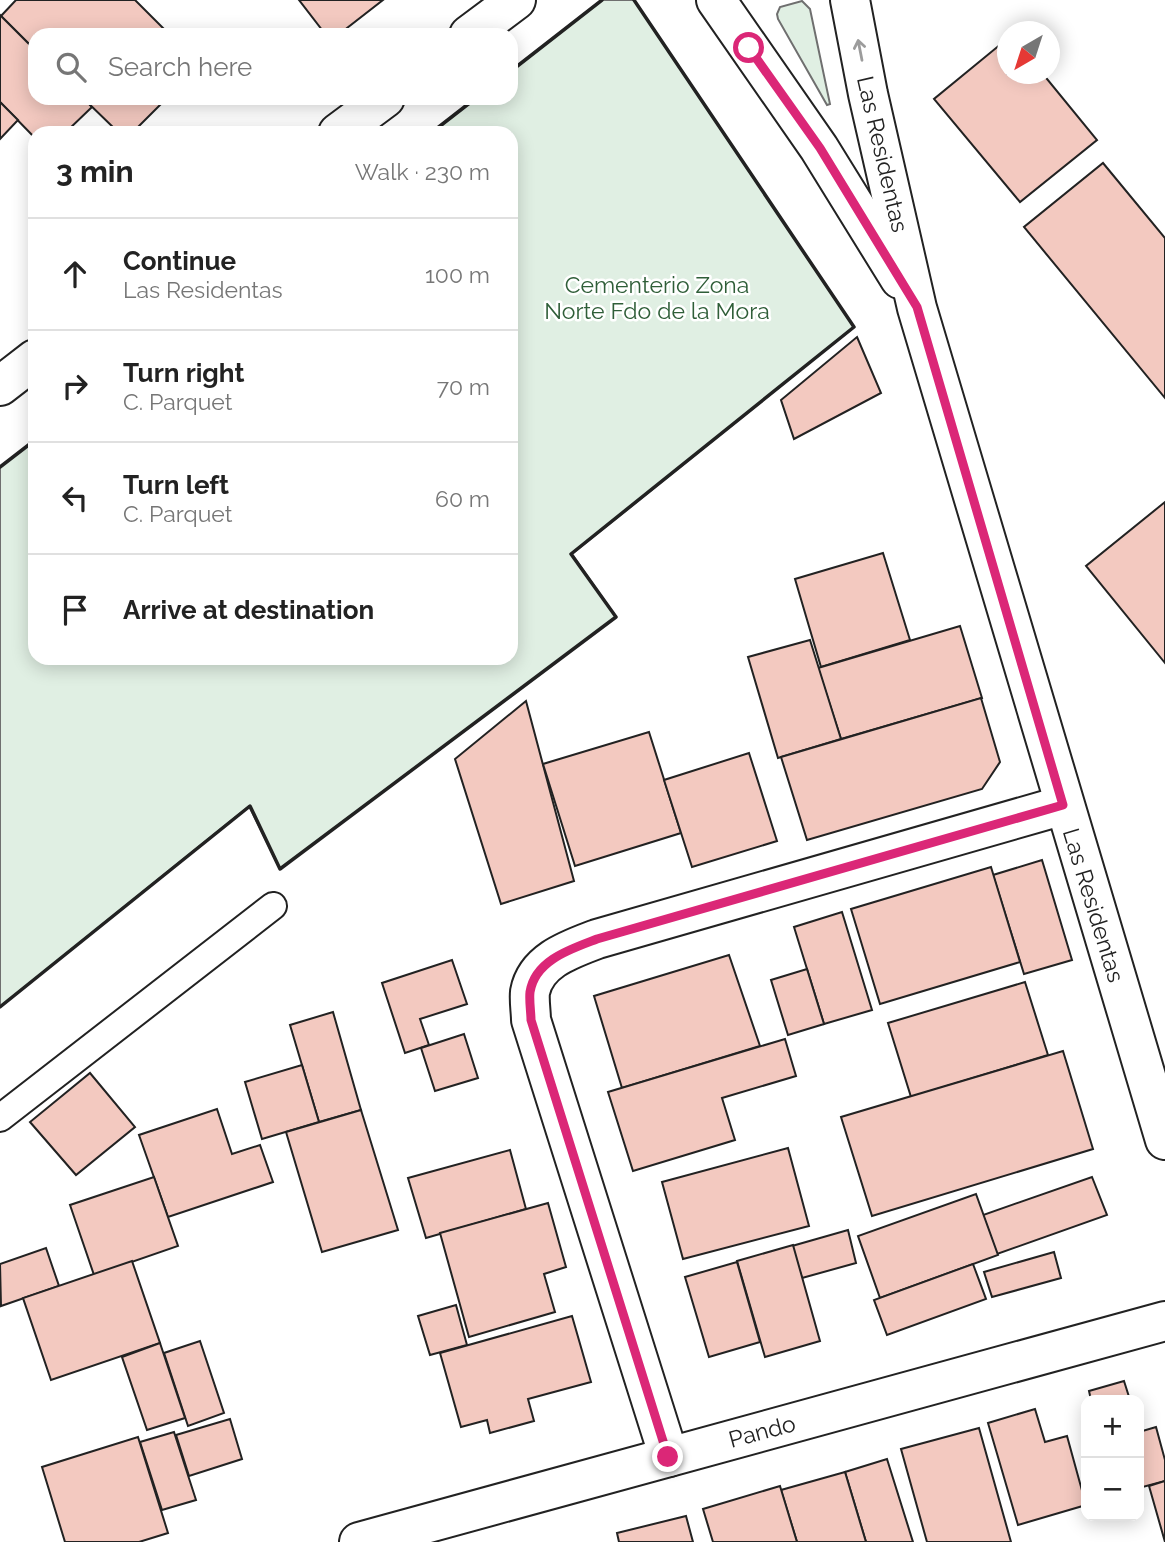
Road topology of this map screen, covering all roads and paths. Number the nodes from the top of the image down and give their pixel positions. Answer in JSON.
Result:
{"nodes":[{"id":1,"x":516,"y":0,"type":"edge"},
{"id":2,"x":716,"y":0,"type":"edge"},
{"id":3,"x":850,"y":0,"type":"edge"},
{"id":4,"x":478,"y":28,"type":"edge"},
{"id":5,"x":376,"y":105,"type":"edge"},
{"id":6,"x":347,"y":126,"type":"edge"},
{"id":7,"x":917,"y":307,"type":"junction"},
{"id":8,"x":28,"y":364,"type":"edge"},
{"id":9,"x":0,"y":386,"type":"edge"},
{"id":10,"x":1063,"y":805,"type":"junction"},
{"id":11,"x":273,"y":906,"type":"dead end"},
{"id":12,"x":0,"y":1118,"type":"edge"},
{"id":13,"x":1165,"y":1139,"type":"edge"},
{"id":14,"x":1165,"y":1321,"type":"edge"},
{"id":15,"x":668,"y":1457,"type":"junction"},
{"id":16,"x":359,"y":1542,"type":"edge"}],
"edges":[{"from":1,"to":4,"type":"street"},
{"from":2,"to":7,"type":"street","name":"Las Residentas"},
{"from":7,"to":3,"type":"street","name":"Las Residentas","one_way":true},
{"from":5,"to":6,"type":"street"},
{"from":7,"to":10,"type":"street","name":"Las Residentas"},
{"from":8,"to":9,"type":"street"},
{"from":10,"to":13,"type":"street","name":"Las Residentas"},
{"from":10,"to":15,"type":"street"},
{"from":11,"to":12,"type":"lane"},
{"from":14,"to":15,"type":"street","name":"Pando"},
{"from":15,"to":16,"type":"street","name":"Pando"}]}
